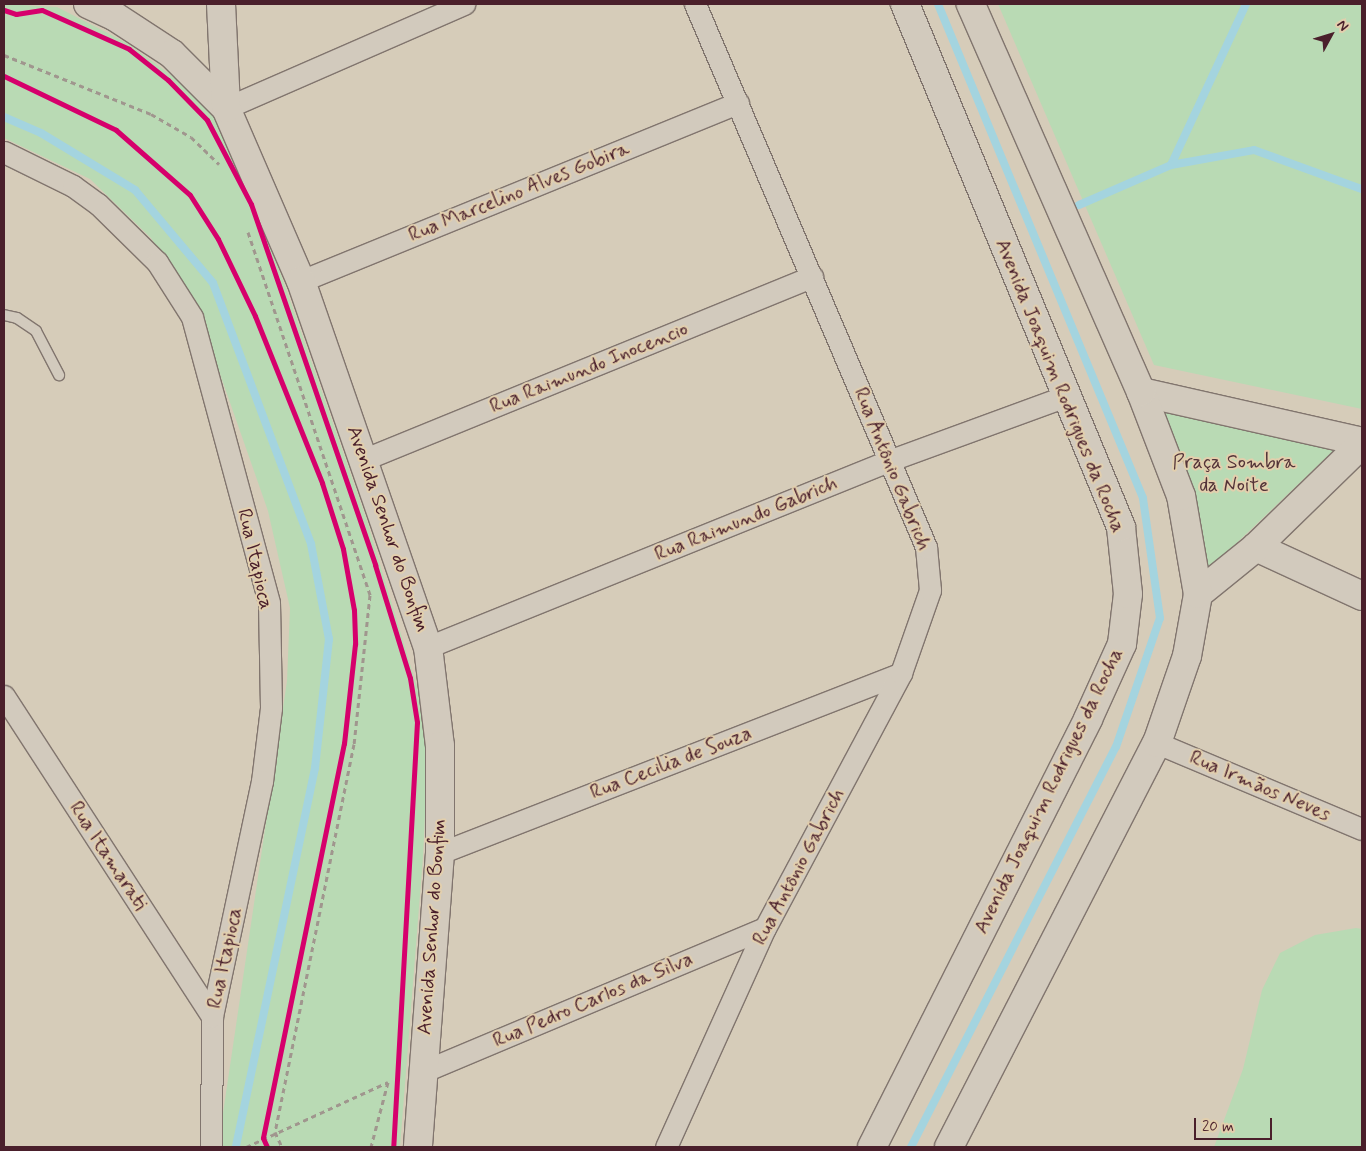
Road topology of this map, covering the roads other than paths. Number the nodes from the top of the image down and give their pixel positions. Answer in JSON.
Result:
{"nodes":[{"id":1,"x":88,"y":4,"type":"edge"},
{"id":2,"x":221,"y":4,"type":"edge"},
{"id":3,"x":464,"y":4,"type":"edge"},
{"id":4,"x":695,"y":4,"type":"edge"},
{"id":5,"x":905,"y":4,"type":"edge"},
{"id":6,"x":971,"y":4,"type":"edge"},
{"id":7,"x":738,"y":103,"type":"junction"},
{"id":8,"x":226,"y":108,"type":"junction"},
{"id":9,"x":4,"y":152,"type":"edge"},
{"id":10,"x":812,"y":277,"type":"junction"},
{"id":11,"x":301,"y":281,"type":"junction"},
{"id":12,"x":4,"y":315,"type":"edge"},
{"id":13,"x":59,"y":375,"type":"dead end"},
{"id":14,"x":1141,"y":392,"type":"junction"},
{"id":15,"x":1066,"y":396,"type":"junction"},
{"id":16,"x":1362,"y":443,"type":"edge"},
{"id":17,"x":365,"y":460,"type":"junction"},
{"id":18,"x":891,"y":460,"type":"junction"},
{"id":19,"x":1256,"y":547,"type":"junction"},
{"id":20,"x":1198,"y":594,"type":"junction"},
{"id":21,"x":1362,"y":596,"type":"edge"},
{"id":22,"x":428,"y":647,"type":"junction"},
{"id":23,"x":901,"y":673,"type":"junction"},
{"id":24,"x":4,"y":696,"type":"edge"},
{"id":25,"x":1157,"y":743,"type":"junction"},
{"id":26,"x":1362,"y":829,"type":"edge"},
{"id":27,"x":440,"y":852,"type":"junction"},
{"id":28,"x":766,"y":928,"type":"junction"},
{"id":29,"x":212,"y":1016,"type":"junction"},
{"id":30,"x":422,"y":1072,"type":"junction"},
{"id":31,"x":211,"y":1147,"type":"edge"},
{"id":32,"x":418,"y":1147,"type":"edge"},
{"id":33,"x":666,"y":1147,"type":"edge"},
{"id":34,"x":872,"y":1147,"type":"edge"},
{"id":35,"x":949,"y":1147,"type":"edge"}],
"edges":[{"from":1,"to":8,"type":"street","name":"Avenida Senhor do Bonfim"},
{"from":2,"to":8,"type":"street"},
{"from":3,"to":8,"type":"street"},
{"from":4,"to":7,"type":"street","name":"Rua Antônio Gabrich"},
{"from":5,"to":15,"type":"street","name":"Avenida Joaquim Rodrigues da Rocha"},
{"from":6,"to":14,"type":"street"},
{"from":7,"to":10,"type":"street","name":"Rua Antônio Gabrich"},
{"from":7,"to":11,"type":"street","name":"Rua Marcelino Alves Gobira"},
{"from":8,"to":11,"type":"street","name":"Avenida Senhor do Bonfim"},
{"from":9,"to":29,"type":"street","name":"Rua Itapioca"},
{"from":10,"to":17,"type":"street","name":"Rua Raimundo Inocencio"},
{"from":10,"to":18,"type":"street","name":"Rua Antônio Gabrich"},
{"from":11,"to":17,"type":"street","name":"Avenida Senhor do Bonfim"},
{"from":12,"to":13,"type":"lane"},
{"from":14,"to":16,"type":"street"},
{"from":14,"to":20,"type":"street"},
{"from":15,"to":18,"type":"street","name":"Rua Raimundo Gabrich"},
{"from":15,"to":34,"type":"street","name":"Avenida Joaquim Rodrigues da Rocha"},
{"from":16,"to":19,"type":"street"},
{"from":17,"to":22,"type":"street","name":"Avenida Senhor do Bonfim"},
{"from":18,"to":22,"type":"street","name":"Rua Raimundo Gabrich"},
{"from":18,"to":23,"type":"street","name":"Rua Antônio Gabrich"},
{"from":19,"to":20,"type":"street"},
{"from":19,"to":21,"type":"street"},
{"from":20,"to":25,"type":"street"},
{"from":22,"to":27,"type":"street","name":"Avenida Senhor do Bonfim"},
{"from":23,"to":27,"type":"street","name":"Rua Cecilia de Souza"},
{"from":23,"to":28,"type":"street","name":"Rua Antônio Gabrich"},
{"from":24,"to":29,"type":"street","name":"Rua Itamarati"},
{"from":25,"to":26,"type":"street","name":"Rua Irmãos Neves"},
{"from":25,"to":35,"type":"street"},
{"from":27,"to":30,"type":"street","name":"Avenida Senhor do Bonfim"},
{"from":28,"to":30,"type":"street","name":"Rua Pedro Carlos da Silva"},
{"from":28,"to":33,"type":"street","name":"Rua Antônio Gabrich"},
{"from":29,"to":31,"type":"street","name":"Rua Itapioca"},
{"from":30,"to":32,"type":"street","name":"Avenida Senhor do Bonfim"}]}
